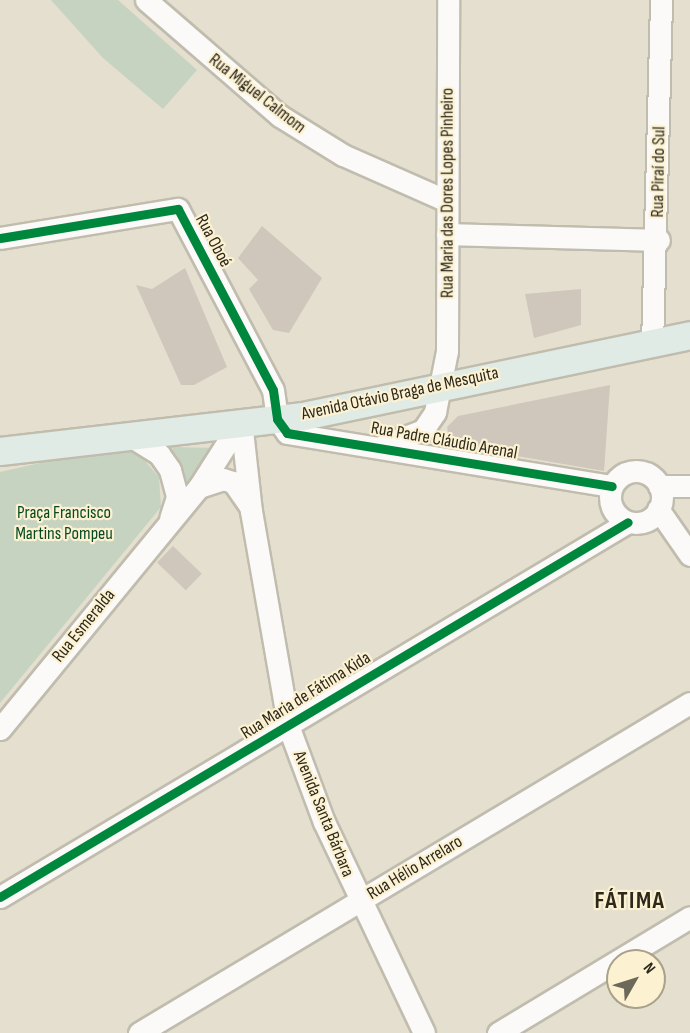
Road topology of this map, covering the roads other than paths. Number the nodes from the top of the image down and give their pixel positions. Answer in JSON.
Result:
{"nodes":[{"id":1,"x":146,"y":0,"type":"edge"},
{"id":2,"x":448,"y":0,"type":"edge"},
{"id":3,"x":661,"y":0,"type":"edge"},
{"id":4,"x":445,"y":200,"type":"junction"},
{"id":5,"x":447,"y":234,"type":"junction"},
{"id":6,"x":0,"y":238,"type":"edge"},
{"id":7,"x":658,"y":240,"type":"junction"},
{"id":8,"x":690,"y":335,"type":"edge"},
{"id":9,"x":652,"y":345,"type":"junction"},
{"id":10,"x":439,"y":384,"type":"junction"},
{"id":11,"x":277,"y":419,"type":"junction"},
{"id":12,"x":241,"y":422,"type":"junction"},
{"id":13,"x":124,"y":432,"type":"junction"},
{"id":14,"x":378,"y":447,"type":"junction"},
{"id":15,"x":0,"y":451,"type":"edge"},
{"id":16,"x":612,"y":486,"type":"junction"},
{"id":17,"x":659,"y":486,"type":"junction"},
{"id":18,"x":690,"y":486,"type":"edge"},
{"id":19,"x":199,"y":487,"type":"junction"},
{"id":20,"x":658,"y":510,"type":"junction"},
{"id":21,"x":251,"y":512,"type":"junction"},
{"id":22,"x":169,"y":522,"type":"junction"},
{"id":23,"x":628,"y":522,"type":"junction"},
{"id":24,"x":690,"y":555,"type":"edge"},
{"id":25,"x":690,"y":703,"type":"edge"},
{"id":26,"x":289,"y":728,"type":"junction"},
{"id":27,"x":0,"y":729,"type":"edge"},
{"id":28,"x":0,"y":897,"type":"edge"},
{"id":29,"x":359,"y":901,"type":"junction"},
{"id":30,"x":690,"y":917,"type":"edge"},
{"id":31,"x":139,"y":1033,"type":"edge"},
{"id":32,"x":424,"y":1033,"type":"edge"},
{"id":33,"x":498,"y":1033,"type":"edge"}],
"edges":[{"from":1,"to":4,"type":"street","name":"Rua Miguel Calmom"},
{"from":2,"to":4,"type":"street","name":"Rua Maria das Dores Lopes Pinheiro"},
{"from":3,"to":7,"type":"street","name":"Rua Piraí do Sul"},
{"from":4,"to":5,"type":"street","name":"Rua Maria das Dores Lopes Pinheiro"},
{"from":5,"to":7,"type":"street"},
{"from":5,"to":10,"type":"street","name":"Rua Maria das Dores Lopes Pinheiro"},
{"from":6,"to":11,"type":"street","name":"Rua Oboé"},
{"from":7,"to":9,"type":"street","name":"Rua Piraí do Sul"},
{"from":8,"to":9,"type":"main road","name":"Avenida Otávio Braga de Mesquita"},
{"from":9,"to":10,"type":"main road","name":"Avenida Otávio Braga de Mesquita"},
{"from":10,"to":11,"type":"main road","name":"Avenida Otávio Braga de Mesquita"},
{"from":10,"to":14,"type":"street","name":"Rua Padre Cláudio Arenal"},
{"from":11,"to":12,"type":"main road","name":"Avenida Otávio Braga de Mesquita"},
{"from":11,"to":14,"type":"street","name":"Rua Padre Cláudio Arenal"},
{"from":12,"to":13,"type":"main road","name":"Avenida Otávio Braga de Mesquita"},
{"from":12,"to":19,"type":"street","name":"Rua Esmeralda"},
{"from":12,"to":21,"type":"street","name":"Avenida Santa Bárbara"},
{"from":13,"to":15,"type":"main road","name":"Avenida Otávio Braga de Mesquita"},
{"from":13,"to":22,"type":"street","name":"Rua Esmeralda"},
{"from":14,"to":16,"type":"street","name":"Rua Padre Cláudio Arenal"},
{"from":16,"to":17,"type":"street"},
{"from":16,"to":23,"type":"street"},
{"from":17,"to":18,"type":"street"},
{"from":17,"to":20,"type":"street"},
{"from":19,"to":21,"type":"street","name":"Avenida Santa Bárbara"},
{"from":19,"to":22,"type":"street","name":"Rua Esmeralda"},
{"from":20,"to":23,"type":"street"},
{"from":20,"to":24,"type":"street"},
{"from":21,"to":26,"type":"street","name":"Avenida Santa Bárbara"},
{"from":22,"to":27,"type":"street","name":"Rua Esmeralda"},
{"from":23,"to":26,"type":"street","name":"Rua Maria de Fátima Kida"},
{"from":25,"to":29,"type":"street","name":"Rua Hélio Arrelaro"},
{"from":26,"to":28,"type":"street","name":"Rua Maria de Fátima Kida"},
{"from":26,"to":29,"type":"street","name":"Avenida Santa Bárbara"},
{"from":29,"to":31,"type":"street","name":"Rua Hélio Arrelaro"},
{"from":29,"to":32,"type":"street","name":"Avenida Santa Bárbara"},
{"from":30,"to":33,"type":"street"}]}
